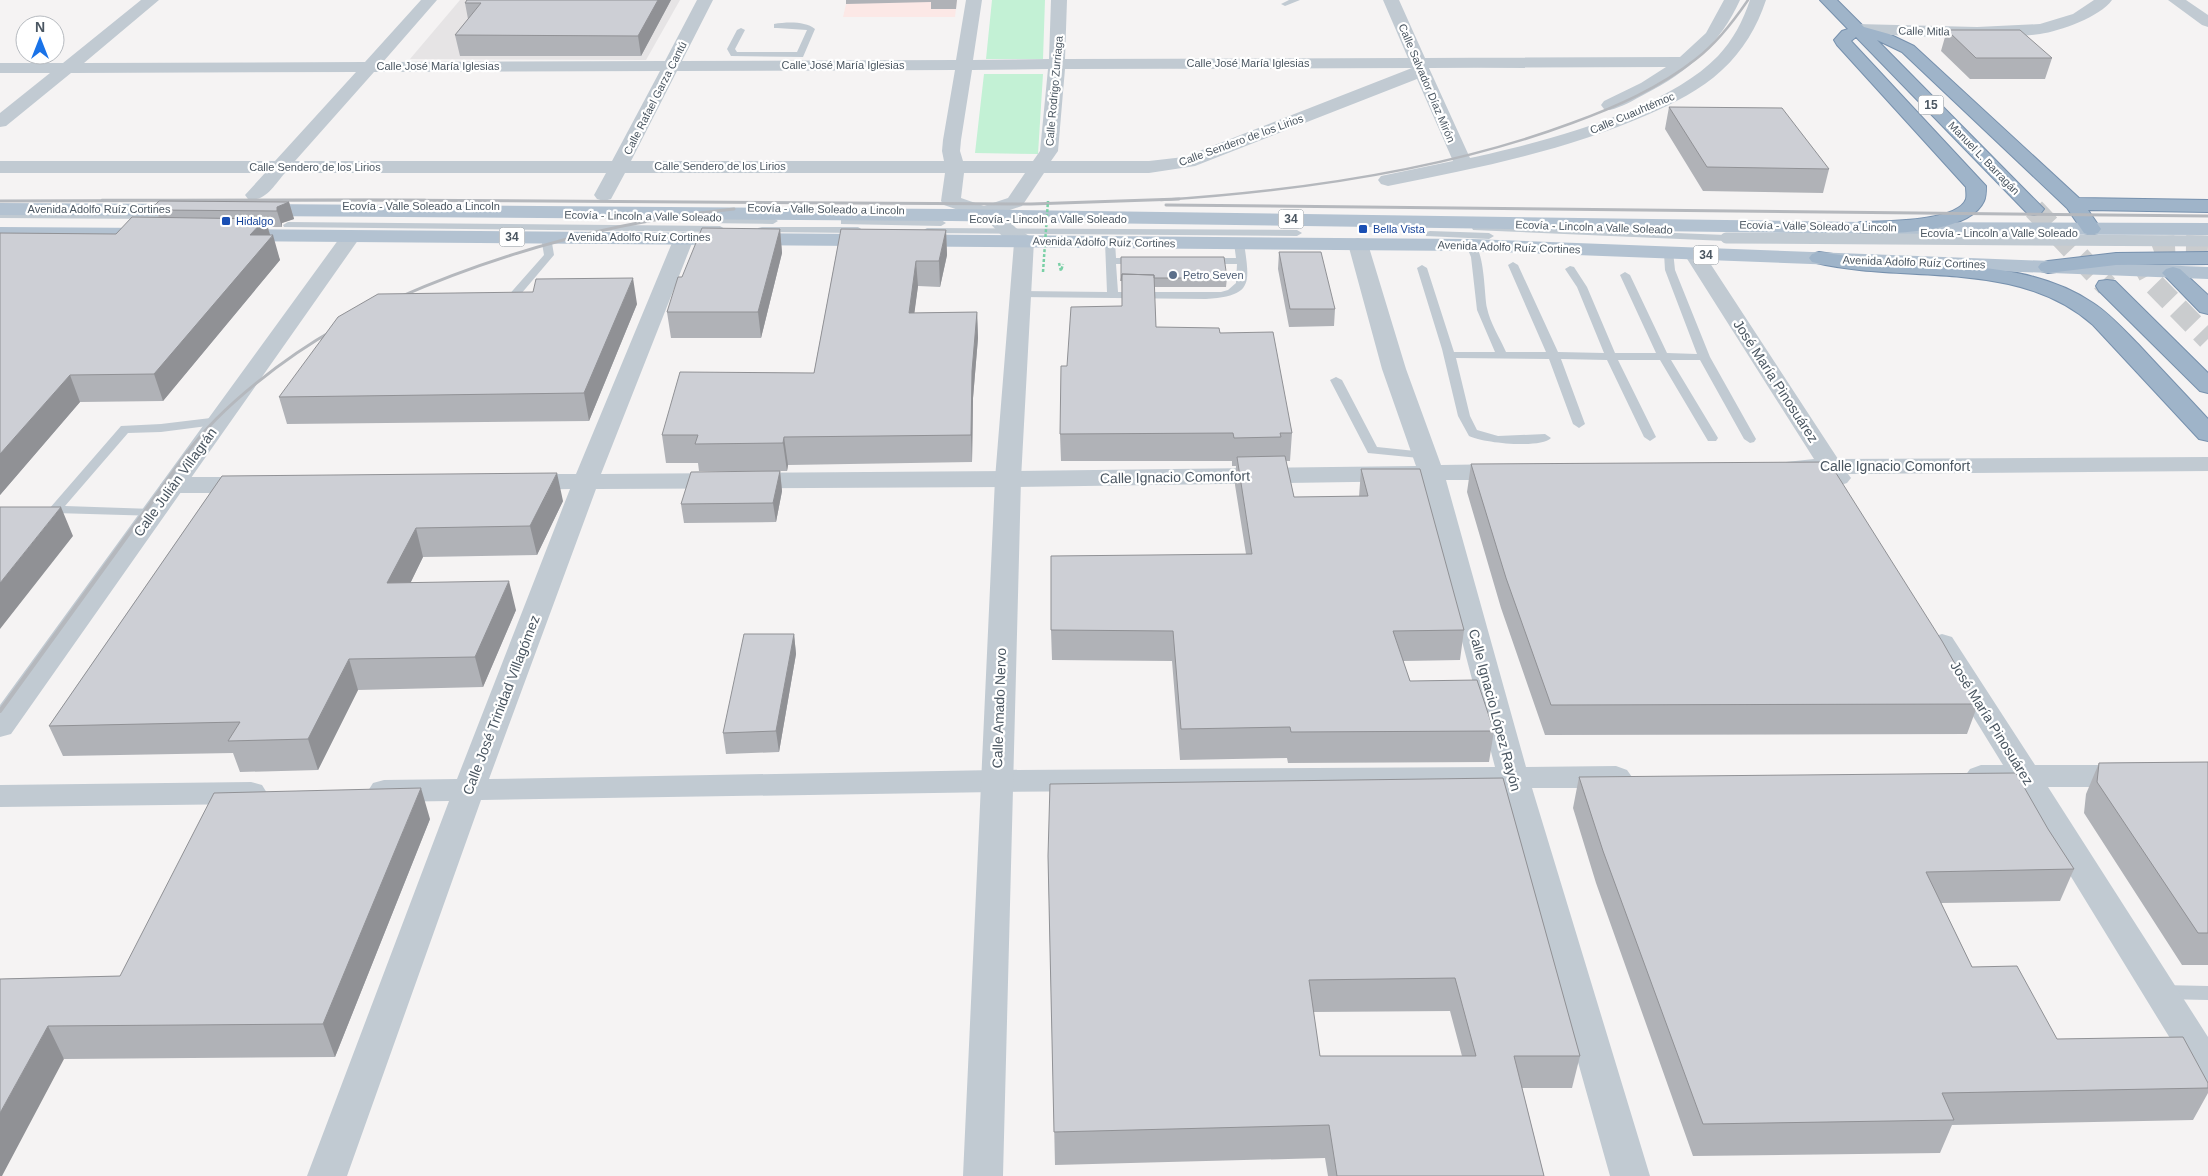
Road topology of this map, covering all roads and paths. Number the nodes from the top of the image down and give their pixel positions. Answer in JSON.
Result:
{"nodes":[{"id":1,"x":151,"y":0,"type":"edge"},
{"id":2,"x":429,"y":0,"type":"edge"},
{"id":3,"x":705,"y":0,"type":"edge"},
{"id":4,"x":974,"y":0,"type":"edge"},
{"id":5,"x":1060,"y":0,"type":"edge"},
{"id":6,"x":1296,"y":0,"type":"edge"},
{"id":7,"x":1391,"y":0,"type":"edge"},
{"id":8,"x":1732,"y":0,"type":"edge"},
{"id":9,"x":1758,"y":0,"type":"edge"},
{"id":10,"x":1828,"y":0,"type":"edge"},
{"id":11,"x":2104,"y":0,"type":"edge"},
{"id":12,"x":2176,"y":0,"type":"edge"},
{"id":13,"x":1285,"y":4,"type":"dead end"},
{"id":14,"x":2208,"y":22,"type":"edge"},
{"id":15,"x":777,"y":26,"type":"dead end"},
{"id":16,"x":741,"y":30,"type":"dead end"},
{"id":17,"x":1858,"y":30,"type":"junction"},
{"id":18,"x":797,"y":60,"type":"junction"},
{"id":19,"x":1685,"y":62,"type":"junction"},
{"id":20,"x":1058,"y":64,"type":"junction"},
{"id":21,"x":963,"y":65,"type":"junction"},
{"id":22,"x":369,"y":66,"type":"junction"},
{"id":23,"x":671,"y":66,"type":"junction"},
{"id":24,"x":1421,"y":67,"type":"junction"},
{"id":25,"x":0,"y":68,"type":"edge"},
{"id":26,"x":69,"y":68,"type":"junction"},
{"id":27,"x":0,"y":122,"type":"edge"},
{"id":28,"x":1461,"y":160,"type":"junction"},
{"id":29,"x":620,"y":166,"type":"junction"},
{"id":30,"x":955,"y":166,"type":"junction"},
{"id":31,"x":1038,"y":166,"type":"junction"},
{"id":32,"x":0,"y":167,"type":"edge"},
{"id":33,"x":279,"y":168,"type":"junction"},
{"id":34,"x":1388,"y":180,"type":"dead end"},
{"id":35,"x":255,"y":194,"type":"dead end"},
{"id":36,"x":604,"y":195,"type":"dead end"},
{"id":37,"x":1048,"y":201,"type":"dead end"},
{"id":38,"x":2074,"y":204,"type":"junction"},
{"id":39,"x":2208,"y":206,"type":"edge"},
{"id":40,"x":0,"y":209,"type":"edge"},
{"id":41,"x":2034,"y":209,"type":"tunnel mouth"},
{"id":42,"x":0,"y":215,"type":"edge"},
{"id":43,"x":166,"y":216,"type":"edge"},
{"id":44,"x":292,"y":221,"type":"dead end"},
{"id":45,"x":0,"y":224,"type":"edge"},
{"id":46,"x":157,"y":225,"type":"edge"},
{"id":47,"x":1002,"y":225,"type":"junction"},
{"id":48,"x":1861,"y":228,"type":"junction"},
{"id":49,"x":1297,"y":229,"type":"dead end"},
{"id":50,"x":2091,"y":229,"type":"junction"},
{"id":51,"x":2208,"y":229,"type":"edge"},
{"id":52,"x":1429,"y":230,"type":"dead end"},
{"id":53,"x":0,"y":233,"type":"edge"},
{"id":54,"x":175,"y":234,"type":"edge"},
{"id":55,"x":214,"y":235,"type":"edge"},
{"id":56,"x":351,"y":236,"type":"junction"},
{"id":57,"x":546,"y":237,"type":"junction"},
{"id":58,"x":684,"y":238,"type":"junction"},
{"id":59,"x":1727,"y":241,"type":"junction"},
{"id":60,"x":2208,"y":241,"type":"edge"},
{"id":61,"x":1358,"y":244,"type":"junction"},
{"id":62,"x":1470,"y":245,"type":"junction"},
{"id":63,"x":2208,"y":246,"type":"edge"},
{"id":64,"x":1110,"y":251,"type":"junction"},
{"id":65,"x":1240,"y":252,"type":"junction"},
{"id":66,"x":1681,"y":254,"type":"junction"},
{"id":67,"x":1820,"y":258,"type":"junction"},
{"id":68,"x":2208,"y":258,"type":"edge"},
{"id":69,"x":1148,"y":261,"type":"edge"},
{"id":70,"x":1195,"y":261,"type":"edge"},
{"id":71,"x":1513,"y":265,"type":"dead end"},
{"id":72,"x":2048,"y":267,"type":"junction"},
{"id":73,"x":1422,"y":268,"type":"dead end"},
{"id":74,"x":1570,"y":269,"type":"dead end"},
{"id":75,"x":1043,"y":272,"type":"dead end"},
{"id":76,"x":2174,"y":273,"type":"junction"},
{"id":77,"x":2208,"y":273,"type":"edge"},
{"id":78,"x":1625,"y":275,"type":"dead end"},
{"id":79,"x":2107,"y":286,"type":"tunnel mouth"},
{"id":80,"x":2200,"y":291,"type":"edge"},
{"id":81,"x":1021,"y":294,"type":"junction"},
{"id":82,"x":1113,"y":295,"type":"junction"},
{"id":83,"x":511,"y":299,"type":"edge"},
{"id":84,"x":2208,"y":307,"type":"edge"},
{"id":85,"x":1450,"y":355,"type":"junction"},
{"id":86,"x":1502,"y":356,"type":"junction"},
{"id":87,"x":1554,"y":357,"type":"junction"},
{"id":88,"x":1611,"y":357,"type":"junction"},
{"id":89,"x":1664,"y":358,"type":"junction"},
{"id":90,"x":1704,"y":358,"type":"junction"},
{"id":91,"x":1336,"y":380,"type":"dead end"},
{"id":92,"x":2208,"y":386,"type":"edge"},
{"id":93,"x":219,"y":421,"type":"junction"},
{"id":94,"x":1579,"y":424,"type":"dead end"},
{"id":95,"x":2208,"y":434,"type":"edge"},
{"id":96,"x":1650,"y":437,"type":"dead end"},
{"id":97,"x":1545,"y":438,"type":"dead end"},
{"id":98,"x":1712,"y":438,"type":"dead end"},
{"id":99,"x":1750,"y":439,"type":"dead end"},
{"id":100,"x":2208,"y":464,"type":"edge"},
{"id":101,"x":1428,"y":465,"type":"junction"},
{"id":102,"x":1831,"y":466,"type":"junction"},
{"id":103,"x":1771,"y":467,"type":"edge"},
{"id":104,"x":1531,"y":472,"type":"edge"},
{"id":105,"x":1008,"y":479,"type":"junction"},
{"id":106,"x":586,"y":481,"type":"junction"},
{"id":107,"x":497,"y":482,"type":"edge"},
{"id":108,"x":271,"y":484,"type":"edge"},
{"id":109,"x":173,"y":486,"type":"junction"},
{"id":110,"x":1852,"y":499,"type":"edge"},
{"id":111,"x":153,"y":513,"type":"junction"},
{"id":112,"x":1930,"y":625,"type":"edge"},
{"id":113,"x":0,"y":727,"type":"edge"},
{"id":114,"x":2025,"y":775,"type":"junction"},
{"id":115,"x":1956,"y":776,"type":"edge"},
{"id":116,"x":2160,"y":776,"type":"edge"},
{"id":117,"x":1513,"y":777,"type":"junction"},
{"id":118,"x":1641,"y":777,"type":"edge"},
{"id":119,"x":996,"y":781,"type":"junction"},
{"id":120,"x":469,"y":790,"type":"junction"},
{"id":121,"x":359,"y":791,"type":"edge"},
{"id":122,"x":279,"y":792,"type":"edge"},
{"id":123,"x":0,"y":796,"type":"edge"},
{"id":124,"x":2162,"y":992,"type":"junction"},
{"id":125,"x":2208,"y":993,"type":"edge"},
{"id":126,"x":2208,"y":1068,"type":"edge"},
{"id":127,"x":327,"y":1176,"type":"edge"},
{"id":128,"x":983,"y":1176,"type":"edge"},
{"id":129,"x":1630,"y":1176,"type":"edge"}],
"edges":[{"from":1,"to":26,"type":"street"},
{"from":2,"to":22,"type":"street"},
{"from":3,"to":23,"type":"street","name":"Calle Rafael Garza Cantú"},
{"from":4,"to":21,"type":"street"},
{"from":5,"to":20,"type":"street","name":"Calle Rodrigo Zurriaga"},
{"from":6,"to":13,"type":"lane"},
{"from":7,"to":24,"type":"street","name":"Calle Salvador Díaz Mirón"},
{"from":8,"to":19,"type":"street","name":"Calle Cuauhtémoc"},
{"from":9,"to":28,"type":"street","name":"Calle Cuauhtémoc"},
{"from":10,"to":17,"type":"highway","name":"Manuel L. Barragán","number":"15"},
{"from":11,"to":17,"type":"street","name":"Calle Mitla"},
{"from":12,"to":14,"type":"street"},
{"from":15,"to":18,"type":"lane"},
{"from":16,"to":18,"type":"lane"},
{"from":17,"to":38,"type":"highway"},
{"from":17,"to":41,"type":"highway","name":"Manuel L. Barragán","number":"15"},
{"from":17,"to":48,"type":"highway"},
{"from":18,"to":21,"type":"street","name":"Calle José María Iglesias"},
{"from":18,"to":23,"type":"street","name":"Calle José María Iglesias"},
{"from":19,"to":24,"type":"street","name":"Calle José María Iglesias"},
{"from":19,"to":28,"type":"street","name":"Calle Cuauhtémoc"},
{"from":20,"to":21,"type":"street","name":"Calle José María Iglesias"},
{"from":20,"to":24,"type":"street","name":"Calle José María Iglesias"},
{"from":20,"to":31,"type":"street","name":"Calle Rodrigo Zurriaga"},
{"from":21,"to":30,"type":"street"},
{"from":22,"to":23,"type":"street","name":"Calle José María Iglesias"},
{"from":22,"to":26,"type":"street","name":"Calle José María Iglesias"},
{"from":22,"to":33,"type":"street"},
{"from":23,"to":29,"type":"street","name":"Calle Rafael Garza Cantú"},
{"from":24,"to":28,"type":"street","name":"Calle Salvador Díaz Mirón"},
{"from":24,"to":31,"type":"street","name":"Calle Sendero de los Lirios"},
{"from":25,"to":26,"type":"street","name":"Calle José María Iglesias"},
{"from":26,"to":27,"type":"street"},
{"from":28,"to":34,"type":"street"},
{"from":29,"to":30,"type":"street","name":"Calle Sendero de los Lirios"},
{"from":29,"to":33,"type":"street","name":"Calle Sendero de los Lirios"},
{"from":29,"to":36,"type":"street","name":"Calle Rafael Garza Cantú"},
{"from":30,"to":31,"type":"street","name":"Calle Sendero de los Lirios"},
{"from":30,"to":47,"type":"street"},
{"from":31,"to":47,"type":"street","name":"Calle Rodrigo Zurriaga"},
{"from":32,"to":33,"type":"street","name":"Calle Sendero de los Lirios"},
{"from":33,"to":35,"type":"street"},
{"from":37,"to":75,"type":"path","bridge":true},
{"from":38,"to":39,"type":"highway"},
{"from":38,"to":50,"type":"highway"},
{"from":40,"to":47,"type":"main road","name":"Avenida Adolfo Ruíz Cortines","number":"34"},
{"from":42,"to":43,"type":"lane"},
{"from":44,"to":47,"type":"lane","name":"Ecovía - Lincoln a Valle Soleado"},
{"from":45,"to":46,"type":"lane"},
{"from":47,"to":48,"type":"main road","name":"Avenida Adolfo Ruíz Cortines","number":"34"},
{"from":47,"to":49,"type":"lane","name":"Ecovía - Lincoln a Valle Soleado"},
{"from":47,"to":58,"type":"main road","name":"Avenida Adolfo Ruíz Cortines","number":"34"},
{"from":47,"to":64,"type":"main road","name":"Avenida Adolfo Ruíz Cortines","number":"34"},
{"from":47,"to":81,"type":"street","name":"Calle Amado Nervo"},
{"from":48,"to":50,"type":"main road","name":"Avenida Adolfo Ruíz Cortines","number":"34"},
{"from":50,"to":51,"type":"main road","name":"Avenida Adolfo Ruíz Cortines","number":"34"},
{"from":52,"to":59,"type":"lane","name":"Ecovía - Lincoln a Valle Soleado"},
{"from":53,"to":54,"type":"main road","name":"Avenida Adolfo Ruíz Cortines"},
{"from":55,"to":56,"type":"main road","name":"Avenida Adolfo Ruíz Cortines","number":"34"},
{"from":56,"to":57,"type":"main road","name":"Avenida Adolfo Ruíz Cortines","number":"34"},
{"from":56,"to":93,"type":"street","name":"Calle Julián Villagrán"},
{"from":57,"to":58,"type":"main road","name":"Avenida Adolfo Ruíz Cortines","number":"34"},
{"from":57,"to":83,"type":"lane"},
{"from":58,"to":106,"type":"street","name":"Calle José Trinidad Villagómez"},
{"from":59,"to":60,"type":"lane","name":"Ecovía - Valle Soleado a Lincoln","bridge":true},
{"from":59,"to":63,"type":"lane","name":"Ecovía - Lincoln a Valle Soleado"},
{"from":61,"to":62,"type":"main road","name":"Avenida Adolfo Ruíz Cortines","number":"34"},
{"from":61,"to":65,"type":"main road","name":"Avenida Adolfo Ruíz Cortines","number":"34"},
{"from":61,"to":101,"type":"street","name":"Calle Ignacio López Rayón"},
{"from":62,"to":66,"type":"main road","name":"Avenida Adolfo Ruíz Cortines","number":"34"},
{"from":62,"to":86,"type":"lane"},
{"from":64,"to":65,"type":"main road","name":"Avenida Adolfo Ruíz Cortines","number":"34"},
{"from":64,"to":69,"type":"lane"},
{"from":64,"to":82,"type":"lane"},
{"from":65,"to":70,"type":"lane"},
{"from":65,"to":82,"type":"lane"},
{"from":66,"to":67,"type":"main road","name":"Avenida Adolfo Ruíz Cortines","number":"34"},
{"from":66,"to":90,"type":"lane"},
{"from":66,"to":102,"type":"street","name":"José María Pinosuárez"},
{"from":67,"to":72,"type":"main road","name":"Avenida Adolfo Ruíz Cortines","number":"34"},
{"from":67,"to":95,"type":"highway"},
{"from":68,"to":72,"type":"highway"},
{"from":71,"to":87,"type":"lane"},
{"from":72,"to":76,"type":"main road","name":"Avenida Adolfo Ruíz Cortines","number":"34"},
{"from":73,"to":85,"type":"lane"},
{"from":74,"to":88,"type":"lane"},
{"from":76,"to":77,"type":"main road","name":"Avenida Adolfo Ruíz Cortines","number":"34"},
{"from":76,"to":80,"type":"highway"},
{"from":78,"to":89,"type":"lane"},
{"from":79,"to":92,"type":"highway"},
{"from":80,"to":84,"type":"highway"},
{"from":81,"to":82,"type":"lane"},
{"from":81,"to":105,"type":"street","name":"Calle Amado Nervo"},
{"from":85,"to":86,"type":"lane"},
{"from":85,"to":97,"type":"lane"},
{"from":86,"to":87,"type":"lane"},
{"from":87,"to":88,"type":"lane"},
{"from":87,"to":94,"type":"lane"},
{"from":88,"to":89,"type":"lane"},
{"from":88,"to":96,"type":"lane"},
{"from":89,"to":90,"type":"lane"},
{"from":89,"to":98,"type":"lane"},
{"from":90,"to":99,"type":"lane"},
{"from":91,"to":101,"type":"lane"},
{"from":93,"to":109,"type":"street","name":"Calle Julián Villagrán"},
{"from":93,"to":111,"type":"lane"},
{"from":100,"to":102,"type":"street","name":"Calle Ignacio Comonfort"},
{"from":101,"to":104,"type":"street","name":"Calle Ignacio Comonfort"},
{"from":101,"to":105,"type":"street","name":"Calle Ignacio Comonfort"},
{"from":101,"to":117,"type":"street","name":"Calle Ignacio López Rayón"},
{"from":102,"to":103,"type":"street","name":"Calle Ignacio Comonfort"},
{"from":102,"to":110,"type":"street","name":"José María Pinosuárez"},
{"from":105,"to":106,"type":"street","name":"Calle Ignacio Comonfort"},
{"from":105,"to":119,"type":"street","name":"Calle Amado Nervo"},
{"from":106,"to":107,"type":"street","name":"Calle Ignacio Comonfort"},
{"from":106,"to":120,"type":"street","name":"Calle José Trinidad Villagómez"},
{"from":108,"to":109,"type":"street"},
{"from":109,"to":111,"type":"street","name":"Calle Julián Villagrán"},
{"from":111,"to":113,"type":"street","name":"Calle Julián Villagrán"},
{"from":112,"to":114,"type":"street","name":"José María Pinosuárez"},
{"from":114,"to":115,"type":"street"},
{"from":114,"to":116,"type":"street"},
{"from":114,"to":124,"type":"street","name":"José María Pinosuárez"},
{"from":117,"to":118,"type":"street"},
{"from":117,"to":119,"type":"street"},
{"from":117,"to":129,"type":"street","name":"Calle Ignacio López Rayón"},
{"from":119,"to":120,"type":"street"},
{"from":119,"to":128,"type":"street","name":"Calle Amado Nervo"},
{"from":120,"to":121,"type":"street"},
{"from":120,"to":127,"type":"street","name":"Calle José Trinidad Villagómez"},
{"from":122,"to":123,"type":"street"},
{"from":124,"to":125,"type":"lane"},
{"from":124,"to":126,"type":"street","name":"José María Pinosuárez"}]}
